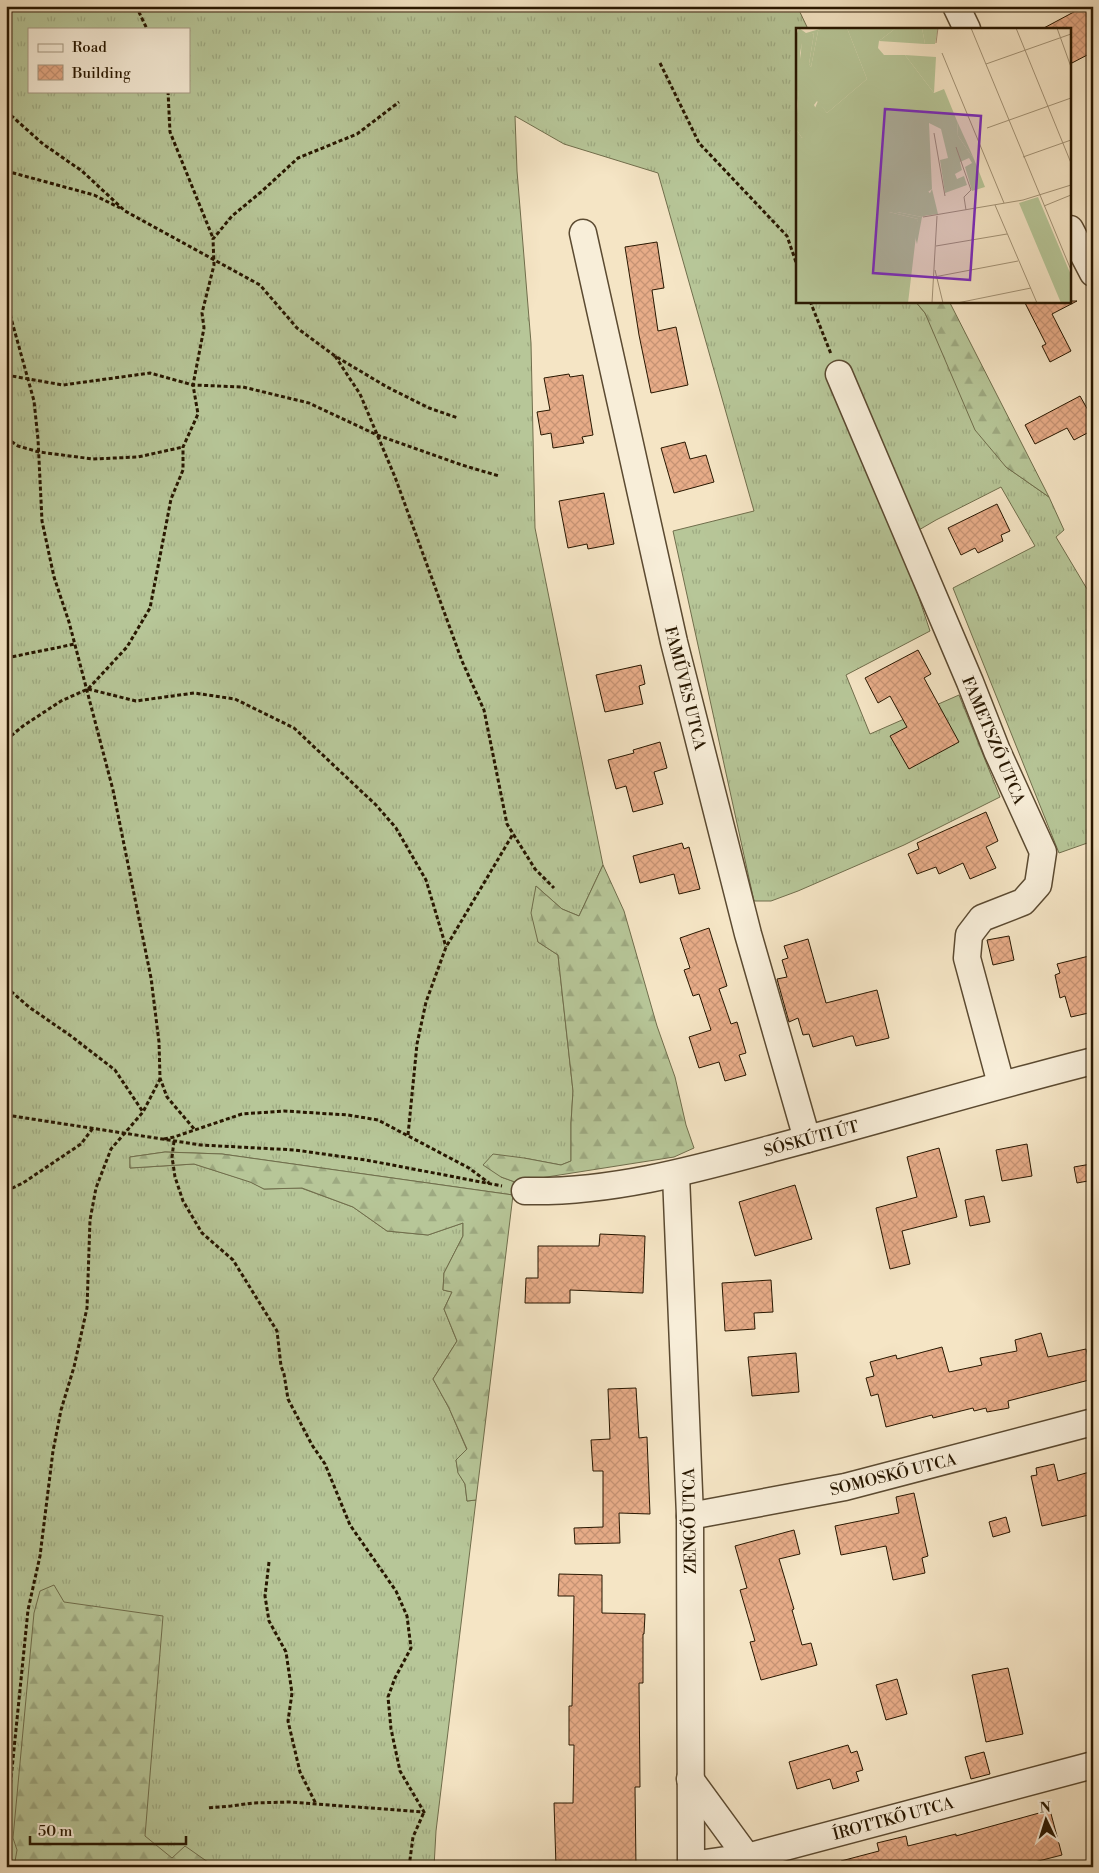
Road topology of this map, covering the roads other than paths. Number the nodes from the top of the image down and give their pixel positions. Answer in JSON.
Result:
{"nodes":[{"id":1,"x":956,"y":6,"type":"edge"},
{"id":2,"x":967,"y":28,"type":"edge"},
{"id":3,"x":583,"y":233,"type":"dead end"},
{"id":4,"x":1072,"y":234,"type":"edge"},
{"id":5,"x":1093,"y":274,"type":"edge"},
{"id":6,"x":839,"y":374,"type":"road end"},
{"id":7,"x":1093,"y":1061,"type":"edge"},
{"id":8,"x":1001,"y":1084,"type":"junction"},
{"id":9,"x":808,"y":1140,"type":"junction"},
{"id":10,"x":676,"y":1174,"type":"junction"},
{"id":11,"x":525,"y":1191,"type":"road end"},
{"id":12,"x":1093,"y":1422,"type":"edge"},
{"id":13,"x":690,"y":1516,"type":"junction"},
{"id":14,"x":1093,"y":1765,"type":"edge"},
{"id":15,"x":690,"y":1779,"type":"junction"},
{"id":16,"x":748,"y":1862,"type":"edge"},
{"id":17,"x":691,"y":1866,"type":"edge"}],
"edges":[{"from":1,"to":2,"type":"street"},
{"from":3,"to":9,"type":"street","name":"FAMŰVES UTCA"},
{"from":4,"to":5,"type":"street"},
{"from":6,"to":8,"type":"street","name":"FAMETSZŐ UTCA"},
{"from":7,"to":8,"type":"street","name":"SÓSKÚTI ÚT"},
{"from":8,"to":9,"type":"street","name":"SÓSKÚTI ÚT"},
{"from":9,"to":10,"type":"street","name":"SÓSKÚTI ÚT"},
{"from":10,"to":11,"type":"street","name":"SÓSKÚTI ÚT"},
{"from":10,"to":13,"type":"street","name":"ZENGŐ UTCA"},
{"from":12,"to":13,"type":"street","name":"SOMOSKŐ UTCA"},
{"from":13,"to":15,"type":"street","name":"ZENGŐ UTCA"},
{"from":14,"to":16,"type":"street","name":"ÍROTTKŐ UTCA"},
{"from":15,"to":16,"type":"street"},
{"from":15,"to":17,"type":"street","name":"ZENGŐ UTCA"},
{"from":16,"to":17,"type":"street","name":"ÍROTTKŐ UTCA"}]}
